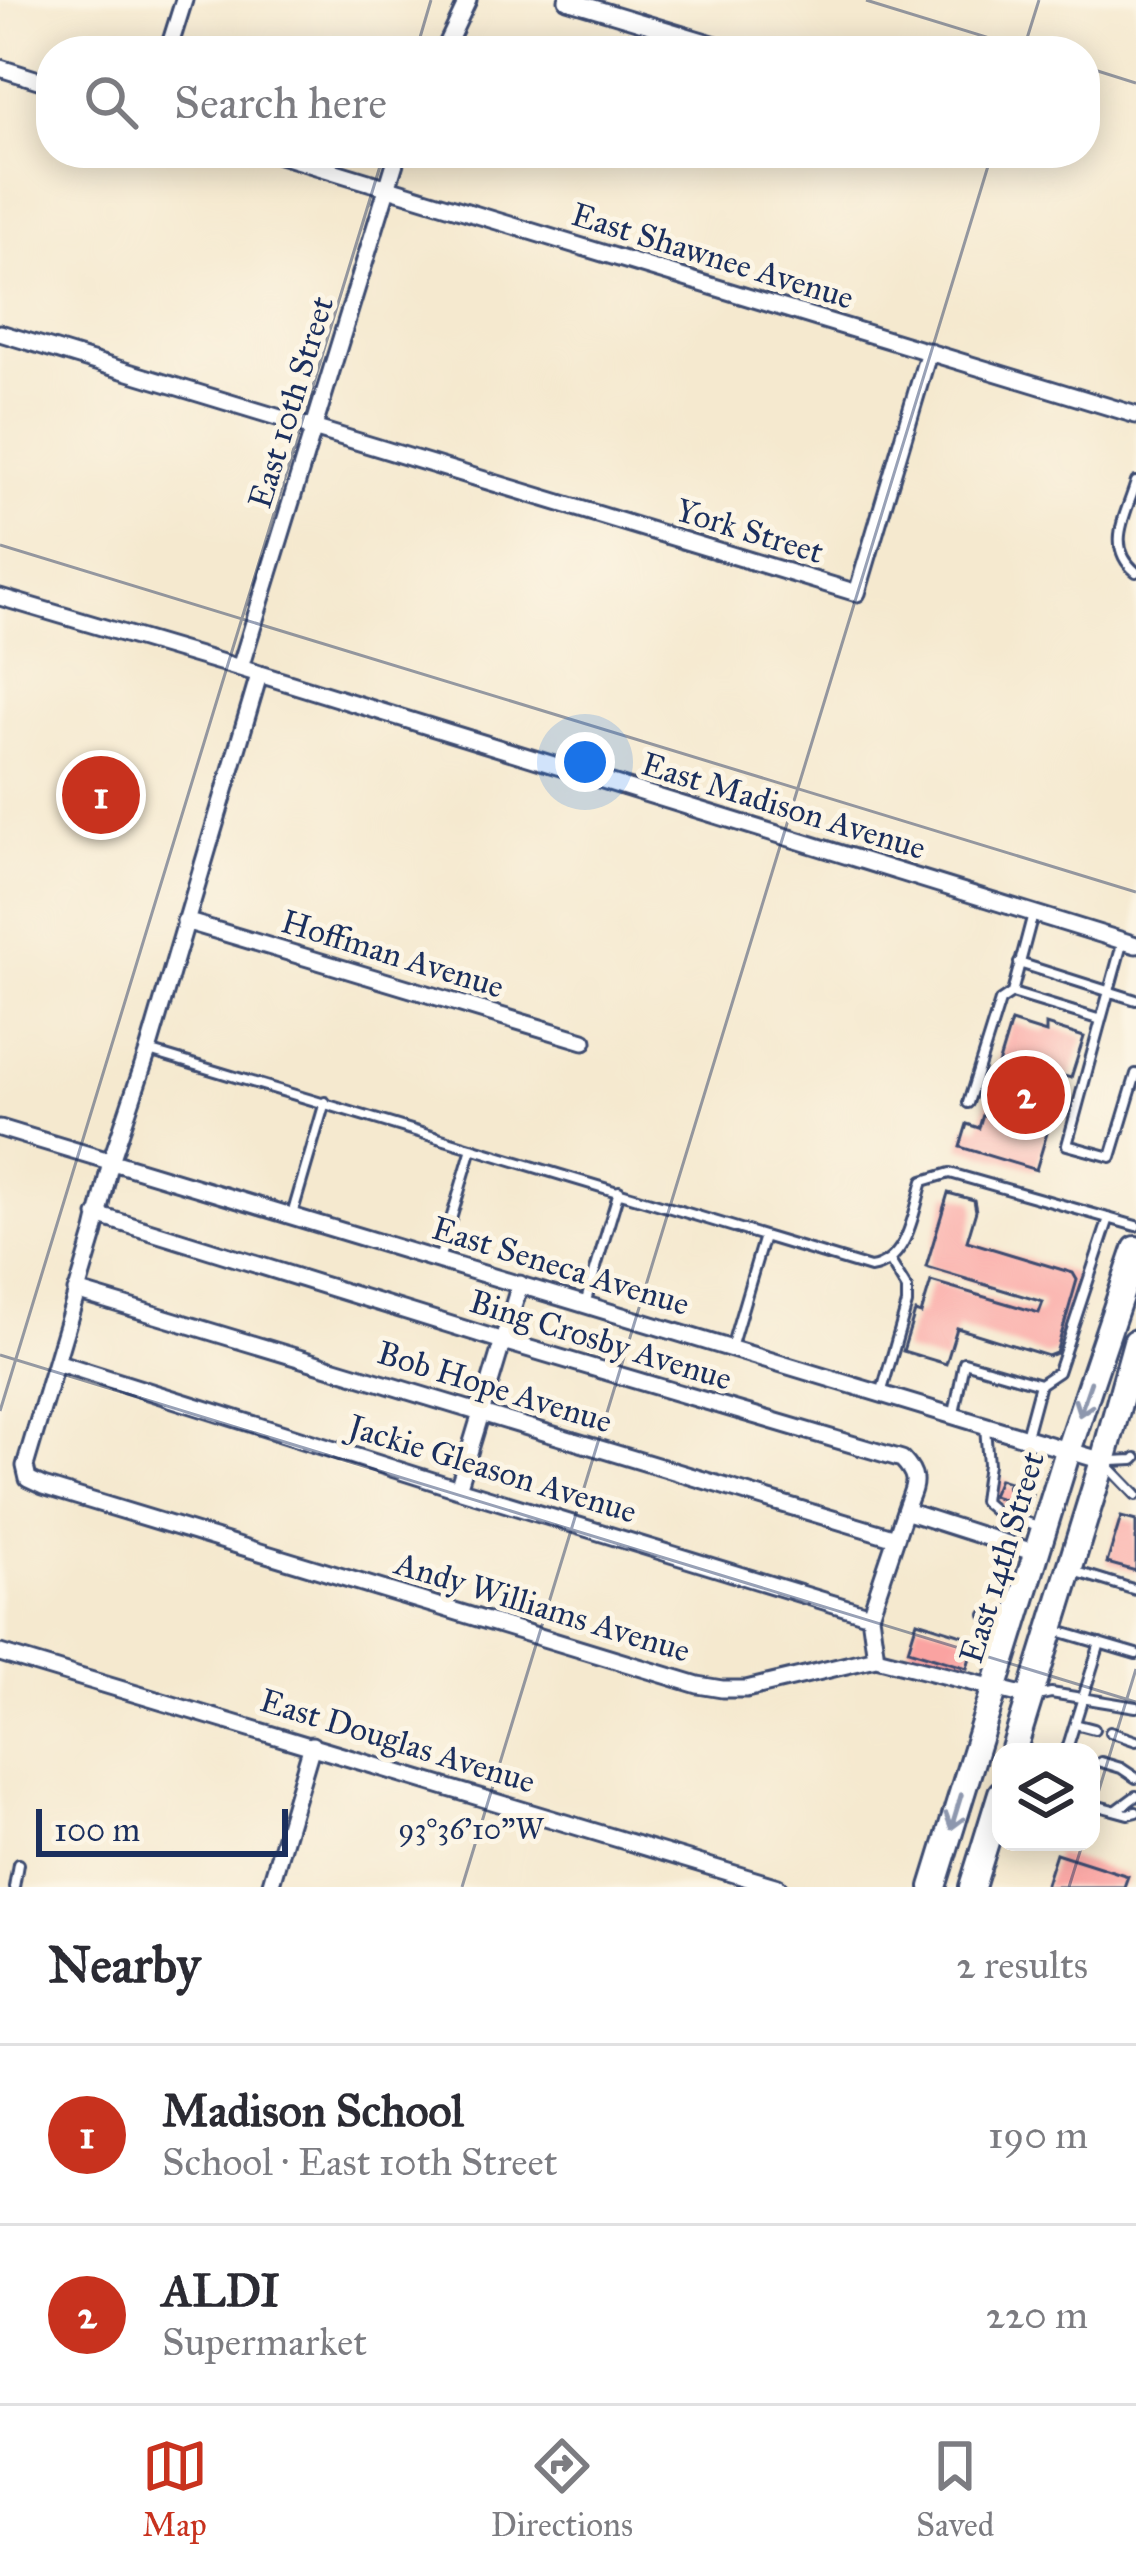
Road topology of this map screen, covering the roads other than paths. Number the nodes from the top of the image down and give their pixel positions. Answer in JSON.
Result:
{"nodes":[{"id":1,"x":184,"y":0,"type":"edge"},
{"id":2,"x":468,"y":0,"type":"edge"},
{"id":3,"x":567,"y":0,"type":"edge"},
{"id":4,"x":173,"y":36,"type":"edge"},
{"id":5,"x":451,"y":36,"type":"edge"},
{"id":6,"x":686,"y":36,"type":"edge"},
{"id":7,"x":0,"y":68,"type":"edge"},
{"id":8,"x":36,"y":79,"type":"edge"},
{"id":9,"x":320,"y":168,"type":"edge"},
{"id":10,"x":393,"y":168,"type":"edge"},
{"id":11,"x":386,"y":189,"type":"junction"},
{"id":12,"x":0,"y":332,"type":"edge"},
{"id":13,"x":929,"y":351,"type":"junction"},
{"id":14,"x":1136,"y":416,"type":"edge"},
{"id":15,"x":314,"y":428,"type":"junction"},
{"id":16,"x":1136,"y":482,"type":"edge"},
{"id":17,"x":1136,"y":572,"type":"edge"},
{"id":18,"x":0,"y":597,"type":"edge"},
{"id":19,"x":240,"y":668,"type":"junction"},
{"id":20,"x":259,"y":675,"type":"junction"},
{"id":21,"x":1034,"y":913,"type":"junction"},
{"id":22,"x":185,"y":921,"type":"junction"},
{"id":23,"x":1129,"y":942,"type":"edge"},
{"id":24,"x":1019,"y":964,"type":"junction"},
{"id":25,"x":1109,"y":992,"type":"junction"},
{"id":26,"x":1012,"y":993,"type":"junction"},
{"id":27,"x":1136,"y":1000,"type":"edge"},
{"id":28,"x":1101,"y":1021,"type":"junction"},
{"id":29,"x":584,"y":1041,"type":"dead end"},
{"id":30,"x":148,"y":1051,"type":"junction"},
{"id":31,"x":1136,"y":1074,"type":"edge"},
{"id":32,"x":325,"y":1102,"type":"junction"},
{"id":33,"x":968,"y":1103,"type":"dead end"},
{"id":34,"x":1132,"y":1104,"type":"edge"},
{"id":35,"x":0,"y":1128,"type":"edge"},
{"id":36,"x":472,"y":1148,"type":"junction"},
{"id":37,"x":111,"y":1161,"type":"junction"},
{"id":38,"x":619,"y":1191,"type":"junction"},
{"id":39,"x":97,"y":1215,"type":"junction"},
{"id":40,"x":292,"y":1215,"type":"junction"},
{"id":41,"x":1109,"y":1218,"type":"junction"},
{"id":42,"x":1136,"y":1226,"type":"edge"},
{"id":43,"x":764,"y":1236,"type":"junction"},
{"id":44,"x":1136,"y":1249,"type":"edge"},
{"id":45,"x":439,"y":1260,"type":"junction"},
{"id":46,"x":890,"y":1261,"type":"junction"},
{"id":47,"x":520,"y":1285,"type":"junction"},
{"id":48,"x":76,"y":1292,"type":"junction"},
{"id":49,"x":585,"y":1304,"type":"junction"},
{"id":50,"x":503,"y":1342,"type":"junction"},
{"id":51,"x":1136,"y":1342,"type":"edge"},
{"id":52,"x":731,"y":1348,"type":"junction"},
{"id":53,"x":56,"y":1362,"type":"junction"},
{"id":54,"x":1040,"y":1384,"type":"junction"},
{"id":55,"x":1130,"y":1384,"type":"edge"},
{"id":56,"x":880,"y":1394,"type":"junction"},
{"id":57,"x":482,"y":1413,"type":"junction"},
{"id":58,"x":953,"y":1416,"type":"junction"},
{"id":59,"x":985,"y":1425,"type":"junction"},
{"id":60,"x":1027,"y":1444,"type":"junction"},
{"id":61,"x":1068,"y":1450,"type":"junction"},
{"id":62,"x":987,"y":1454,"type":"junction"},
{"id":63,"x":998,"y":1458,"type":"dead end"},
{"id":64,"x":1136,"y":1458,"type":"edge"},
{"id":65,"x":1103,"y":1461,"type":"junction"},
{"id":66,"x":458,"y":1489,"type":"junction"},
{"id":67,"x":1136,"y":1495,"type":"edge"},
{"id":68,"x":905,"y":1511,"type":"junction"},
{"id":69,"x":1044,"y":1528,"type":"junction"},
{"id":70,"x":896,"y":1538,"type":"junction"},
{"id":71,"x":1036,"y":1553,"type":"junction"},
{"id":72,"x":1070,"y":1569,"type":"junction"},
{"id":73,"x":1136,"y":1590,"type":"edge"},
{"id":74,"x":870,"y":1615,"type":"junction"},
{"id":75,"x":986,"y":1616,"type":"dead end"},
{"id":76,"x":1014,"y":1624,"type":"junction"},
{"id":77,"x":1051,"y":1628,"type":"junction"},
{"id":78,"x":1100,"y":1643,"type":"junction"},
{"id":79,"x":0,"y":1653,"type":"edge"},
{"id":80,"x":1136,"y":1654,"type":"edge"},
{"id":81,"x":876,"y":1658,"type":"junction"},
{"id":82,"x":994,"y":1688,"type":"junction"},
{"id":83,"x":1030,"y":1697,"type":"junction"},
{"id":84,"x":1083,"y":1699,"type":"junction"},
{"id":85,"x":1136,"y":1707,"type":"edge"},
{"id":86,"x":1075,"y":1724,"type":"junction"},
{"id":87,"x":1094,"y":1729,"type":"dead end"},
{"id":88,"x":1110,"y":1732,"type":"dead end"},
{"id":89,"x":1136,"y":1741,"type":"edge"},
{"id":90,"x":1016,"y":1743,"type":"edge"},
{"id":91,"x":1070,"y":1743,"type":"edge"},
{"id":92,"x":312,"y":1745,"type":"junction"},
{"id":93,"x":1102,"y":1762,"type":"dead end"},
{"id":94,"x":1136,"y":1778,"type":"edge"},
{"id":95,"x":1136,"y":1796,"type":"edge"},
{"id":96,"x":1100,"y":1807,"type":"edge"},
{"id":97,"x":1116,"y":1811,"type":"junction"},
{"id":98,"x":1136,"y":1812,"type":"edge"},
{"id":99,"x":992,"y":1821,"type":"edge"},
{"id":100,"x":18,"y":1864,"type":"dead end"},
{"id":101,"x":14,"y":1887,"type":"edge"},
{"id":102,"x":270,"y":1887,"type":"edge"},
{"id":103,"x":778,"y":1887,"type":"edge"},
{"id":104,"x":933,"y":1887,"type":"edge"},
{"id":105,"x":972,"y":1887,"type":"edge"}],
"edges":[{"from":1,"to":4,"type":"street"},
{"from":2,"to":5,"type":"street"},
{"from":3,"to":6,"type":"street"},
{"from":7,"to":8,"type":"street"},
{"from":9,"to":11,"type":"street","name":"East Shawnee Avenue"},
{"from":10,"to":11,"type":"street","name":"East 10th Street"},
{"from":11,"to":13,"type":"street","name":"East Shawnee Avenue"},
{"from":11,"to":15,"type":"street","name":"East 10th Street"},
{"from":12,"to":15,"type":"street"},
{"from":13,"to":14,"type":"street","name":"East Shawnee Avenue"},
{"from":13,"to":15,"type":"street","name":"York Street"},
{"from":15,"to":19,"type":"street","name":"East 10th Street"},
{"from":16,"to":17,"type":"lane"},
{"from":18,"to":19,"type":"street","name":"East Madison Avenue"},
{"from":19,"to":20,"type":"street","name":"East Madison Avenue"},
{"from":20,"to":21,"type":"street","name":"East Madison Avenue"},
{"from":20,"to":22,"type":"street"},
{"from":21,"to":23,"type":"street","name":"East Madison Avenue"},
{"from":21,"to":24,"type":"lane"},
{"from":22,"to":29,"type":"street","name":"Hoffman Avenue"},
{"from":22,"to":30,"type":"street"},
{"from":23,"to":25,"type":"lane"},
{"from":24,"to":25,"type":"lane"},
{"from":24,"to":26,"type":"lane"},
{"from":25,"to":27,"type":"lane"},
{"from":25,"to":28,"type":"lane"},
{"from":26,"to":28,"type":"lane"},
{"from":26,"to":33,"type":"lane"},
{"from":28,"to":34,"type":"lane"},
{"from":30,"to":32,"type":"lane"},
{"from":30,"to":37,"type":"street"},
{"from":31,"to":34,"type":"lane"},
{"from":32,"to":36,"type":"lane"},
{"from":32,"to":40,"type":"lane"},
{"from":35,"to":37,"type":"street","name":"East Seneca Avenue"},
{"from":36,"to":38,"type":"lane"},
{"from":36,"to":45,"type":"lane"},
{"from":37,"to":39,"type":"street"},
{"from":37,"to":40,"type":"street","name":"East Seneca Avenue"},
{"from":38,"to":43,"type":"lane"},
{"from":38,"to":49,"type":"lane"},
{"from":39,"to":48,"type":"street"},
{"from":39,"to":50,"type":"street","name":"Bing Crosby Avenue"},
{"from":40,"to":45,"type":"street","name":"East Seneca Avenue"},
{"from":41,"to":42,"type":"lane"},
{"from":41,"to":46,"type":"lane"},
{"from":41,"to":54,"type":"lane"},
{"from":43,"to":46,"type":"lane"},
{"from":43,"to":52,"type":"lane"},
{"from":44,"to":61,"type":"main road","name":"East 14th Street","one_way":true},
{"from":45,"to":47,"type":"street","name":"East Seneca Avenue"},
{"from":46,"to":56,"type":"lane"},
{"from":47,"to":49,"type":"street","name":"East Seneca Avenue"},
{"from":47,"to":50,"type":"street"},
{"from":48,"to":53,"type":"street"},
{"from":48,"to":57,"type":"street","name":"Bob Hope Avenue"},
{"from":49,"to":52,"type":"street","name":"East Seneca Avenue"},
{"from":50,"to":57,"type":"street"},
{"from":50,"to":68,"type":"street","name":"Bing Crosby Avenue"},
{"from":51,"to":55,"type":"main road","name":"East 14th Street"},
{"from":52,"to":56,"type":"street","name":"East Seneca Avenue"},
{"from":53,"to":66,"type":"street","name":"Jackie Gleason Avenue"},
{"from":53,"to":81,"type":"street","name":"Andy Williams Avenue"},
{"from":54,"to":58,"type":"lane"},
{"from":54,"to":60,"type":"lane"},
{"from":55,"to":65,"type":"main road","name":"East 14th Street"},
{"from":56,"to":58,"type":"street","name":"East Seneca Avenue"},
{"from":57,"to":66,"type":"street"},
{"from":57,"to":70,"type":"street","name":"Bob Hope Avenue"},
{"from":58,"to":59,"type":"street","name":"East Seneca Avenue"},
{"from":59,"to":60,"type":"street","name":"East Seneca Avenue"},
{"from":59,"to":62,"type":"lane"},
{"from":60,"to":61,"type":"street","name":"East Seneca Avenue"},
{"from":61,"to":65,"type":"street","name":"East Seneca Avenue"},
{"from":61,"to":69,"type":"main road","name":"East 14th Street"},
{"from":62,"to":63,"type":"lane"},
{"from":62,"to":69,"type":"lane"},
{"from":64,"to":65,"type":"lane"},
{"from":65,"to":67,"type":"lane"},
{"from":65,"to":72,"type":"main road","name":"East 14th Street"},
{"from":66,"to":74,"type":"street","name":"Jackie Gleason Avenue"},
{"from":68,"to":70,"type":"street"},
{"from":68,"to":71,"type":"street"},
{"from":69,"to":71,"type":"main road","name":"East 14th Street"},
{"from":70,"to":74,"type":"street"},
{"from":71,"to":76,"type":"main road","name":"East 14th Street"},
{"from":72,"to":73,"type":"lane"},
{"from":72,"to":77,"type":"main road","name":"East 14th Street"},
{"from":74,"to":81,"type":"street"},
{"from":75,"to":76,"type":"lane"},
{"from":76,"to":82,"type":"main road","name":"East 14th Street"},
{"from":77,"to":78,"type":"lane"},
{"from":77,"to":83,"type":"main road","name":"East 14th Street"},
{"from":78,"to":80,"type":"lane"},
{"from":78,"to":84,"type":"lane"},
{"from":79,"to":92,"type":"street","name":"East Douglas Avenue"},
{"from":81,"to":82,"type":"street","name":"Andy Williams Avenue"},
{"from":82,"to":83,"type":"street","name":"Andy Williams Avenue"},
{"from":82,"to":104,"type":"main road","name":"East 14th Street","one_way":true},
{"from":83,"to":84,"type":"lane"},
{"from":83,"to":90,"type":"main road","name":"East 14th Street"},
{"from":84,"to":85,"type":"lane"},
{"from":84,"to":86,"type":"lane"},
{"from":86,"to":87,"type":"lane"},
{"from":86,"to":91,"type":"lane"},
{"from":88,"to":89,"type":"lane"},
{"from":92,"to":102,"type":"street"},
{"from":92,"to":103,"type":"street","name":"East Douglas Avenue"},
{"from":93,"to":94,"type":"lane"},
{"from":95,"to":97,"type":"lane"},
{"from":96,"to":97,"type":"lane"},
{"from":97,"to":98,"type":"lane"},
{"from":99,"to":105,"type":"main road"},
{"from":100,"to":101,"type":"lane"}]}
